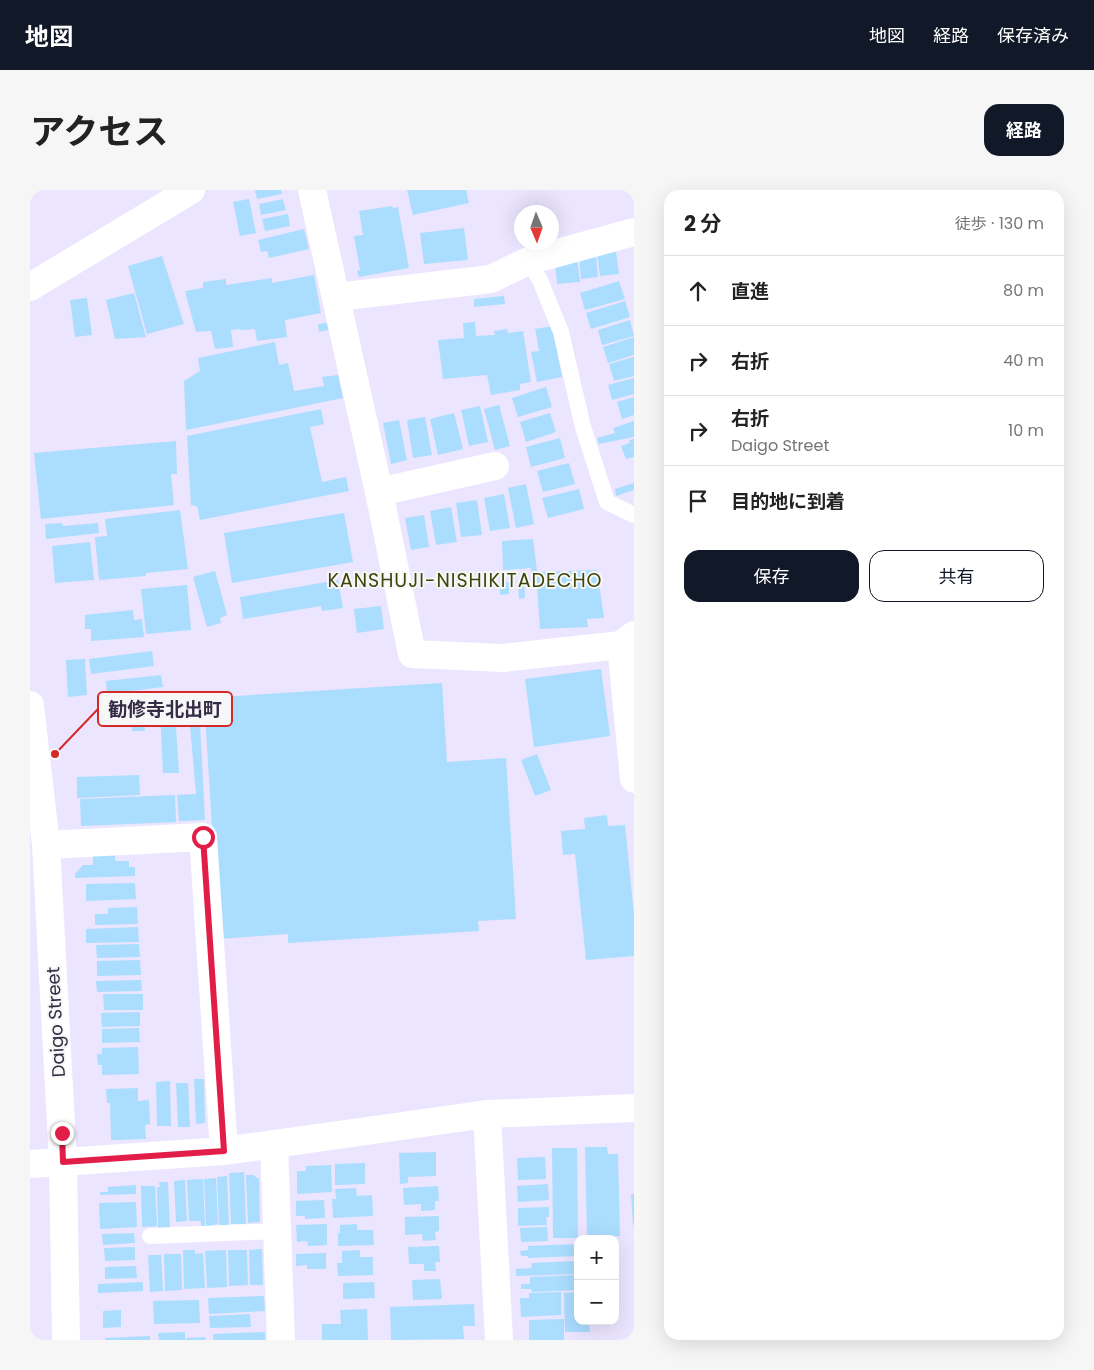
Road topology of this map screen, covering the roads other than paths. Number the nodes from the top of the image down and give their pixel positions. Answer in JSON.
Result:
{"nodes":[{"id":1,"x":191,"y":190,"type":"edge"},
{"id":2,"x":312,"y":190,"type":"edge"},
{"id":3,"x":634,"y":232,"type":"edge"},
{"id":4,"x":528,"y":261,"type":"junction"},
{"id":5,"x":30,"y":287,"type":"edge"},
{"id":6,"x":337,"y":297,"type":"junction"},
{"id":7,"x":495,"y":466,"type":"dead end"},
{"id":8,"x":379,"y":492,"type":"junction"},
{"id":9,"x":634,"y":515,"type":"edge"},
{"id":10,"x":628,"y":640,"type":"edge"},
{"id":11,"x":30,"y":706,"type":"edge"},
{"id":12,"x":634,"y":779,"type":"edge"},
{"id":13,"x":46,"y":846,"type":"junction"},
{"id":14,"x":634,"y":1108,"type":"edge"},
{"id":15,"x":487,"y":1114,"type":"junction"},
{"id":16,"x":274,"y":1144,"type":"junction"},
{"id":17,"x":224,"y":1151,"type":"junction"},
{"id":18,"x":63,"y":1162,"type":"junction"},
{"id":19,"x":30,"y":1164,"type":"edge"},
{"id":20,"x":277,"y":1231,"type":"junction"},
{"id":21,"x":150,"y":1236,"type":"dead end"},
{"id":22,"x":66,"y":1340,"type":"edge"},
{"id":23,"x":281,"y":1340,"type":"edge"},
{"id":24,"x":499,"y":1340,"type":"edge"}],
"edges":[{"from":1,"to":5,"type":"street"},
{"from":2,"to":6,"type":"street"},
{"from":3,"to":4,"type":"street"},
{"from":4,"to":6,"type":"street"},
{"from":4,"to":9,"type":"lane"},
{"from":6,"to":8,"type":"street"},
{"from":7,"to":8,"type":"street"},
{"from":8,"to":10,"type":"street"},
{"from":10,"to":12,"type":"street"},
{"from":11,"to":13,"type":"street","name":"Daigo Street"},
{"from":13,"to":17,"type":"street"},
{"from":13,"to":18,"type":"street","name":"Daigo Street"},
{"from":14,"to":15,"type":"street"},
{"from":15,"to":16,"type":"street"},
{"from":15,"to":24,"type":"street"},
{"from":16,"to":17,"type":"street"},
{"from":16,"to":20,"type":"street"},
{"from":17,"to":18,"type":"street"},
{"from":18,"to":19,"type":"street"},
{"from":18,"to":22,"type":"street","name":"Daigo Street"},
{"from":20,"to":21,"type":"lane"},
{"from":20,"to":23,"type":"street"}]}
